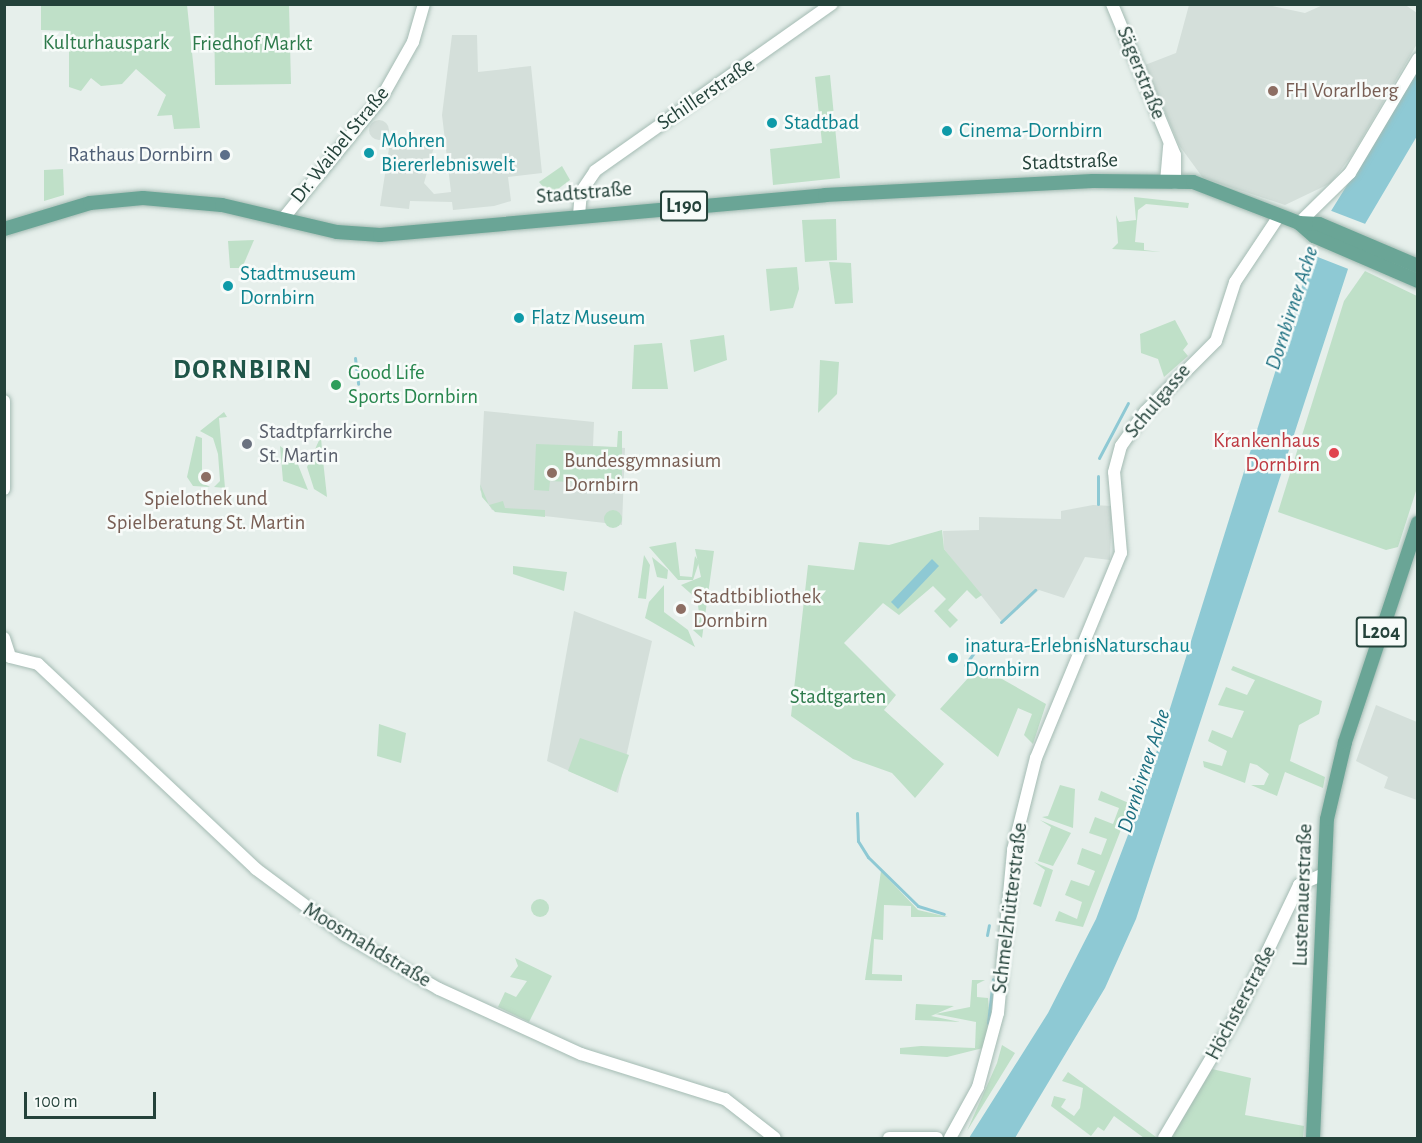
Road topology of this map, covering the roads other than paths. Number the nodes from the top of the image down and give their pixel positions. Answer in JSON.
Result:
{"nodes":[{"id":1,"x":424,"y":4,"type":"edge"},
{"id":2,"x":832,"y":4,"type":"edge"},
{"id":3,"x":1112,"y":4,"type":"edge"},
{"id":4,"x":1418,"y":59,"type":"edge"},
{"id":5,"x":1171,"y":183,"type":"junction"},
{"id":6,"x":583,"y":215,"type":"junction"},
{"id":7,"x":1279,"y":216,"type":"junction"},
{"id":8,"x":282,"y":220,"type":"junction"},
{"id":9,"x":1299,"y":223,"type":"junction"},
{"id":10,"x":4,"y":229,"type":"edge"},
{"id":11,"x":1363,"y":250,"type":"junction"},
{"id":12,"x":1416,"y":263,"type":"edge"},
{"id":13,"x":1418,"y":281,"type":"edge"},
{"id":14,"x":4,"y":401,"type":"edge"},
{"id":15,"x":1114,"y":472,"type":"joint"},
{"id":16,"x":4,"y":489,"type":"edge"},
{"id":17,"x":1418,"y":523,"type":"edge"},
{"id":18,"x":4,"y":638,"type":"edge"},
{"id":19,"x":1321,"y":875,"type":"junction"},
{"id":20,"x":775,"y":1138,"type":"edge"},
{"id":21,"x":889,"y":1138,"type":"edge"},
{"id":22,"x":937,"y":1138,"type":"edge"},
{"id":23,"x":950,"y":1138,"type":"edge"},
{"id":24,"x":1164,"y":1138,"type":"edge"},
{"id":25,"x":1313,"y":1138,"type":"edge"}],
"edges":[{"from":1,"to":8,"type":"street","name":"Dr. Waibel Straße"},
{"from":2,"to":6,"type":"street","name":"Schillerstraße"},
{"from":3,"to":5,"type":"street","name":"Sägerstraße"},
{"from":4,"to":9,"type":"street"},
{"from":5,"to":6,"type":"main road","name":"Stadtstraße","number":"L190"},
{"from":5,"to":7,"type":"main road","name":"Stadtstraße","number":"L190"},
{"from":6,"to":8,"type":"main road","name":"Stadtstraße","number":"L190"},
{"from":7,"to":9,"type":"main road","name":"Stadtstraße","number":"L190"},
{"from":7,"to":15,"type":"street","name":"Schulgasse"},
{"from":8,"to":10,"type":"main road","name":"Stadtstraße","number":"L190"},
{"from":9,"to":11,"type":"main road","name":"Stadtstraße","number":"L190"},
{"from":11,"to":12,"type":"main road","number":"L190"},
{"from":11,"to":13,"type":"main road","number":"L190"},
{"from":14,"to":16,"type":"street"},
{"from":15,"to":23,"type":"street","name":"Schmelzhütterstraße"},
{"from":17,"to":19,"type":"main road","name":"Lustenauerstraße","number":"L204"},
{"from":18,"to":20,"type":"street","name":"Moosmahdstraße"},
{"from":19,"to":24,"type":"street","name":"Höchsterstraße"},
{"from":19,"to":25,"type":"main road","name":"Lustenauerstraße","number":"L204"},
{"from":21,"to":22,"type":"street"}]}
